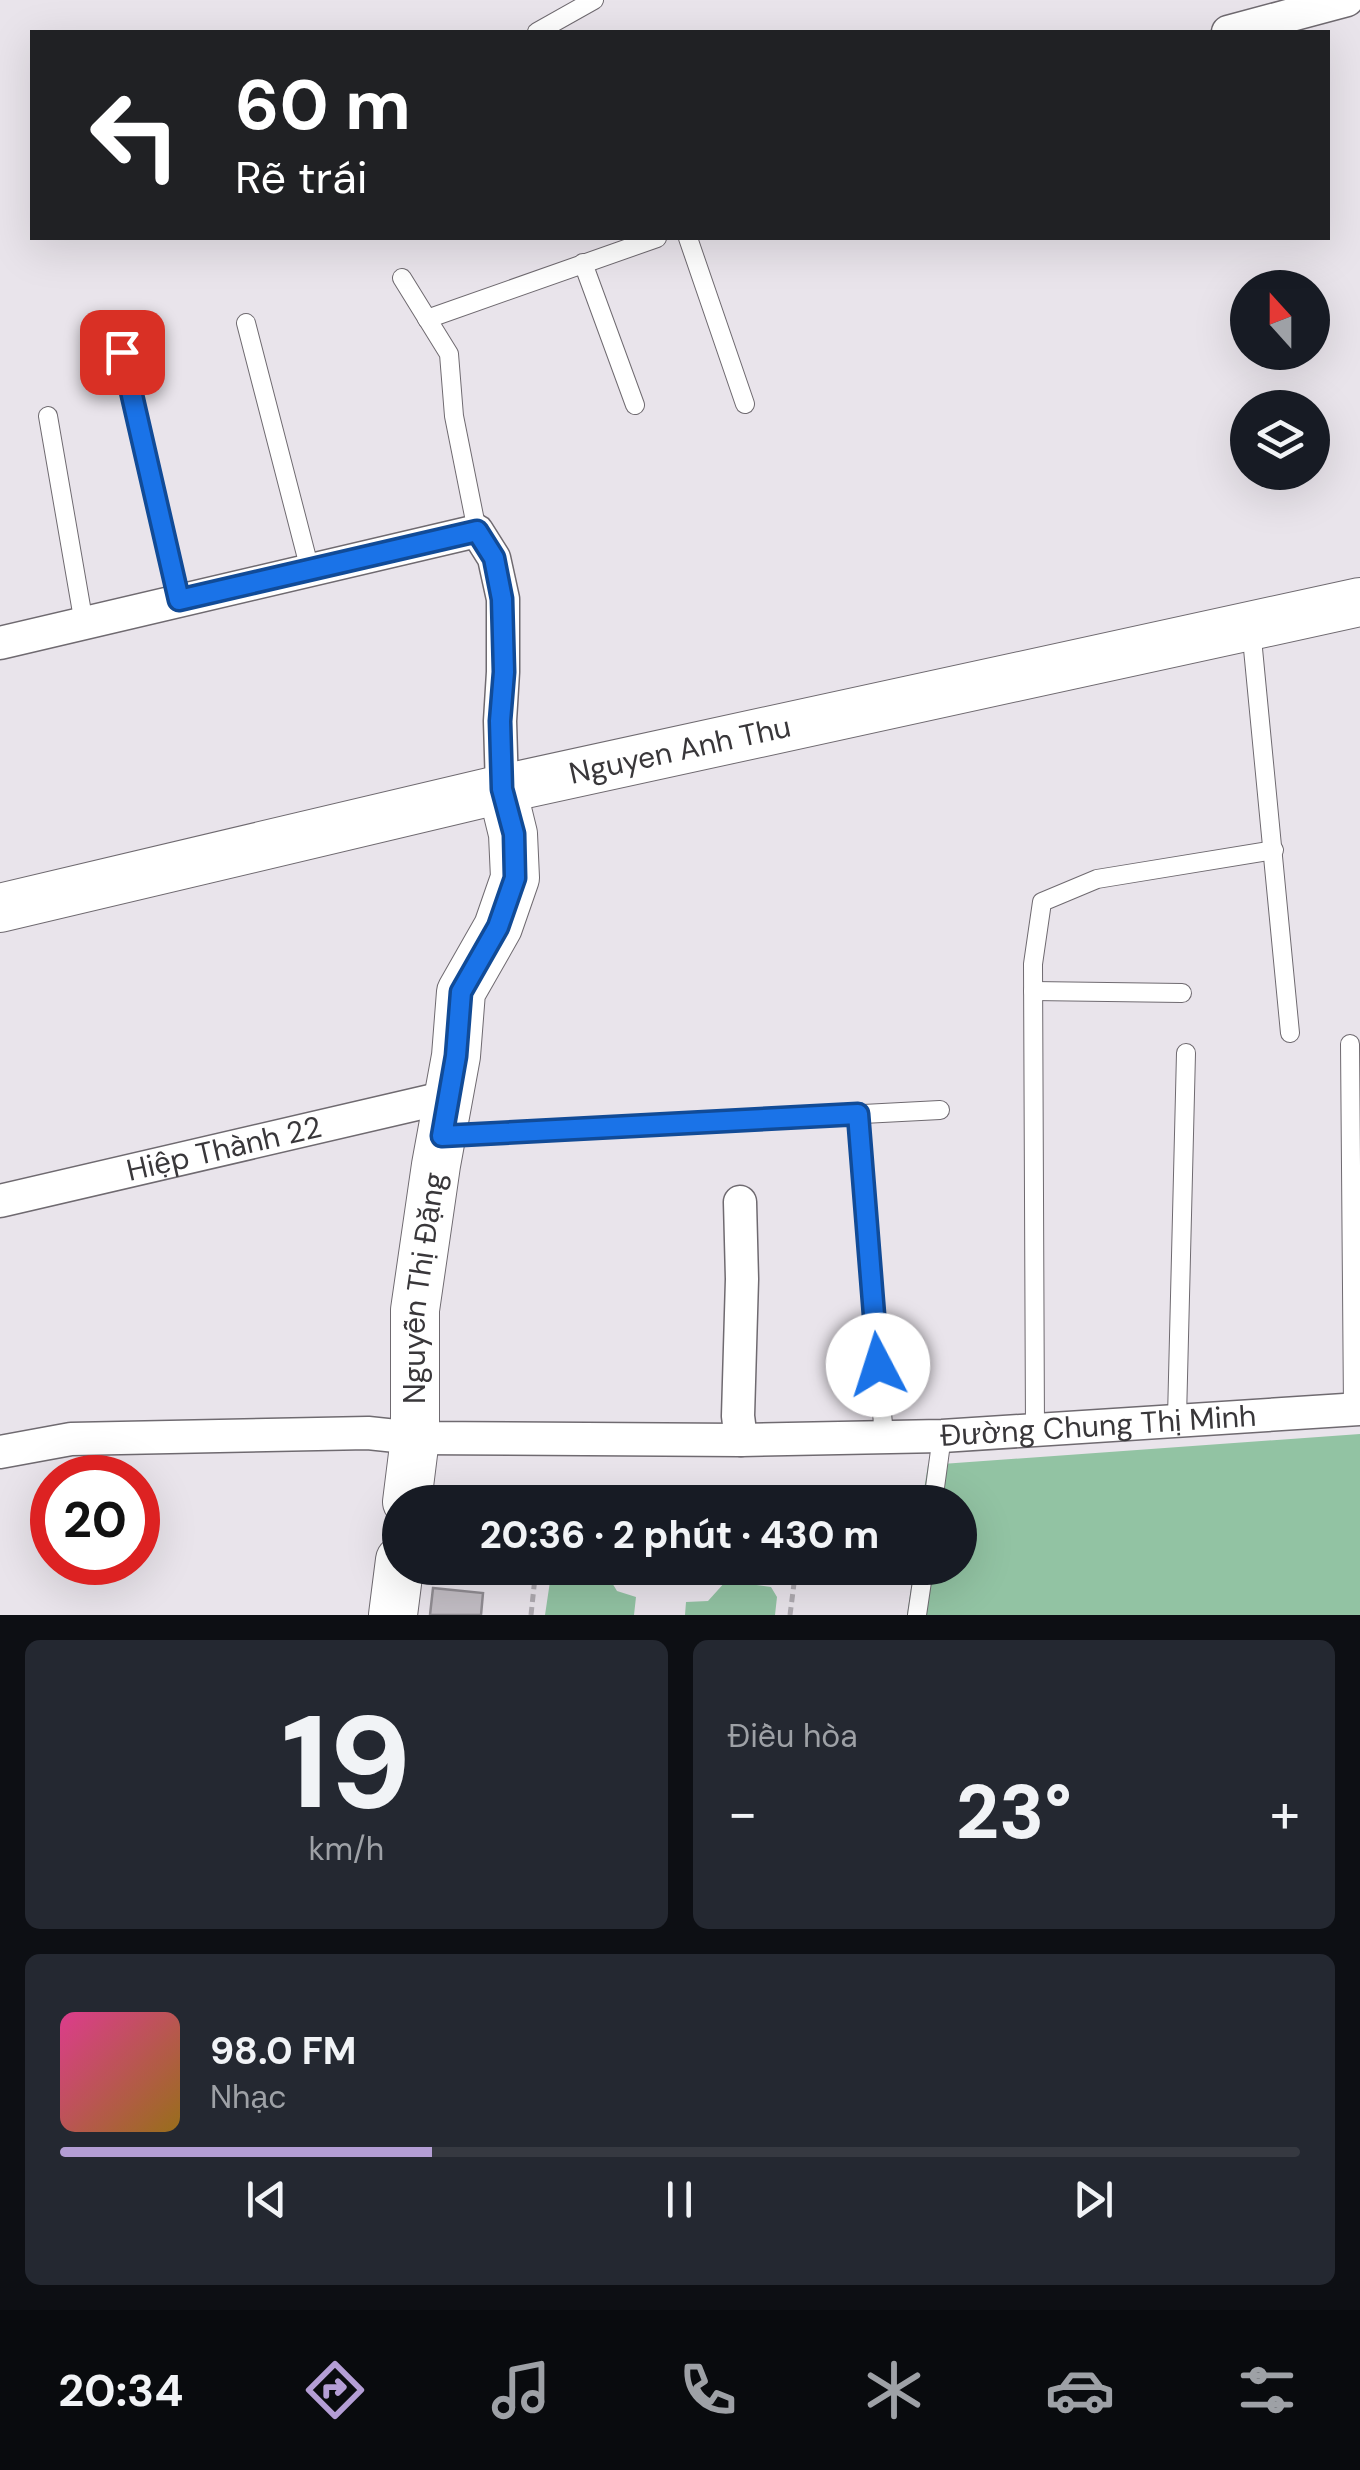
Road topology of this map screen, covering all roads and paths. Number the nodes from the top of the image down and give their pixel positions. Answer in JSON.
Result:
{"nodes":[{"id":1,"x":594,"y":0,"type":"edge"},
{"id":2,"x":1347,"y":0,"type":"edge"},
{"id":3,"x":541,"y":30,"type":"edge"},
{"id":4,"x":1235,"y":30,"type":"edge"},
{"id":5,"x":650,"y":240,"type":"edge"},
{"id":6,"x":689,"y":240,"type":"edge"},
{"id":7,"x":583,"y":264,"type":"junction"},
{"id":8,"x":402,"y":278,"type":"dead end"},
{"id":9,"x":427,"y":319,"type":"junction"},
{"id":10,"x":246,"y":323,"type":"dead end"},
{"id":11,"x":122,"y":352,"type":"dead end"},
{"id":12,"x":745,"y":404,"type":"dead end"},
{"id":13,"x":635,"y":405,"type":"dead end"},
{"id":14,"x":48,"y":416,"type":"dead end"},
{"id":15,"x":477,"y":531,"type":"junction"},
{"id":16,"x":310,"y":570,"type":"junction"},
{"id":17,"x":179,"y":600,"type":"junction"},
{"id":18,"x":1360,"y":602,"type":"edge"},
{"id":19,"x":84,"y":624,"type":"junction"},
{"id":20,"x":1251,"y":627,"type":"junction"},
{"id":21,"x":0,"y":642,"type":"edge"},
{"id":22,"x":502,"y":789,"type":"junction"},
{"id":23,"x":1274,"y":850,"type":"junction"},
{"id":24,"x":0,"y":908,"type":"edge"},
{"id":25,"x":1033,"y":991,"type":"junction"},
{"id":26,"x":1182,"y":994,"type":"dead end"},
{"id":27,"x":1290,"y":1033,"type":"dead end"},
{"id":28,"x":1350,"y":1044,"type":"dead end"},
{"id":29,"x":1186,"y":1053,"type":"dead end"},
{"id":30,"x":940,"y":1110,"type":"dead end"},
{"id":31,"x":858,"y":1114,"type":"junction"},
{"id":32,"x":444,"y":1116,"type":"junction"},
{"id":33,"x":0,"y":1202,"type":"edge"},
{"id":34,"x":740,"y":1202,"type":"dead end"},
{"id":35,"x":1357,"y":1409,"type":"edge"},
{"id":36,"x":1177,"y":1418,"type":"junction"},
{"id":37,"x":1035,"y":1430,"type":"junction"},
{"id":38,"x":942,"y":1436,"type":"junction"},
{"id":39,"x":884,"y":1437,"type":"junction"},
{"id":40,"x":415,"y":1438,"type":"junction"},
{"id":41,"x":740,"y":1440,"type":"junction"},
{"id":42,"x":0,"y":1452,"type":"edge"},
{"id":43,"x":409,"y":1485,"type":"edge"},
{"id":44,"x":935,"y":1485,"type":"edge"},
{"id":45,"x":397,"y":1585,"type":"edge"},
{"id":46,"x":534,"y":1585,"type":"edge"},
{"id":47,"x":794,"y":1585,"type":"edge"},
{"id":48,"x":922,"y":1585,"type":"edge"},
{"id":49,"x":393,"y":1615,"type":"edge"},
{"id":50,"x":531,"y":1615,"type":"edge"},
{"id":51,"x":790,"y":1615,"type":"edge"},
{"id":52,"x":918,"y":1615,"type":"edge"}],
"edges":[{"from":1,"to":3,"type":"lane"},
{"from":2,"to":4,"type":"street"},
{"from":5,"to":7,"type":"lane"},
{"from":6,"to":12,"type":"lane"},
{"from":7,"to":9,"type":"lane"},
{"from":7,"to":13,"type":"lane"},
{"from":8,"to":9,"type":"lane"},
{"from":9,"to":15,"type":"lane"},
{"from":10,"to":16,"type":"lane"},
{"from":11,"to":17,"type":"lane"},
{"from":14,"to":19,"type":"lane"},
{"from":15,"to":16,"type":"street"},
{"from":15,"to":22,"type":"street"},
{"from":16,"to":17,"type":"street"},
{"from":17,"to":19,"type":"street"},
{"from":18,"to":20,"type":"main road","name":"Nguyen Anh Thu"},
{"from":19,"to":21,"type":"street"},
{"from":20,"to":22,"type":"main road","name":"Nguyen Anh Thu"},
{"from":20,"to":23,"type":"lane"},
{"from":22,"to":24,"type":"main road","name":"Nguyen Anh Thu"},
{"from":22,"to":32,"type":"main road","name":"Nguyễn Thị Đặng"},
{"from":23,"to":25,"type":"lane"},
{"from":23,"to":27,"type":"lane"},
{"from":25,"to":26,"type":"lane"},
{"from":25,"to":37,"type":"lane"},
{"from":28,"to":35,"type":"lane"},
{"from":29,"to":36,"type":"lane"},
{"from":30,"to":31,"type":"lane"},
{"from":31,"to":32,"type":"lane"},
{"from":31,"to":39,"type":"lane"},
{"from":32,"to":33,"type":"street","name":"Hiệp Thành 22"},
{"from":32,"to":40,"type":"main road","name":"Nguyễn Thị Đặng"},
{"from":34,"to":41,"type":"street"},
{"from":35,"to":36,"type":"street","name":"Đường Chung Thị Minh"},
{"from":36,"to":37,"type":"street","name":"Đường Chung Thị Minh"},
{"from":37,"to":38,"type":"street","name":"Đường Chung Thị Minh"},
{"from":38,"to":39,"type":"street","name":"Đường Chung Thị Minh"},
{"from":38,"to":44,"type":"lane"},
{"from":39,"to":41,"type":"street","name":"Đường Chung Thị Minh"},
{"from":40,"to":41,"type":"street","name":"Đường Chung Thị Minh"},
{"from":40,"to":42,"type":"street","name":"Đường Chung Thị Minh"},
{"from":40,"to":43,"type":"main road","name":"Nguyễn Thị Đặng"},
{"from":45,"to":49,"type":"main road"},
{"from":46,"to":50,"type":"path"},
{"from":47,"to":51,"type":"path"},
{"from":48,"to":52,"type":"lane"}]}
